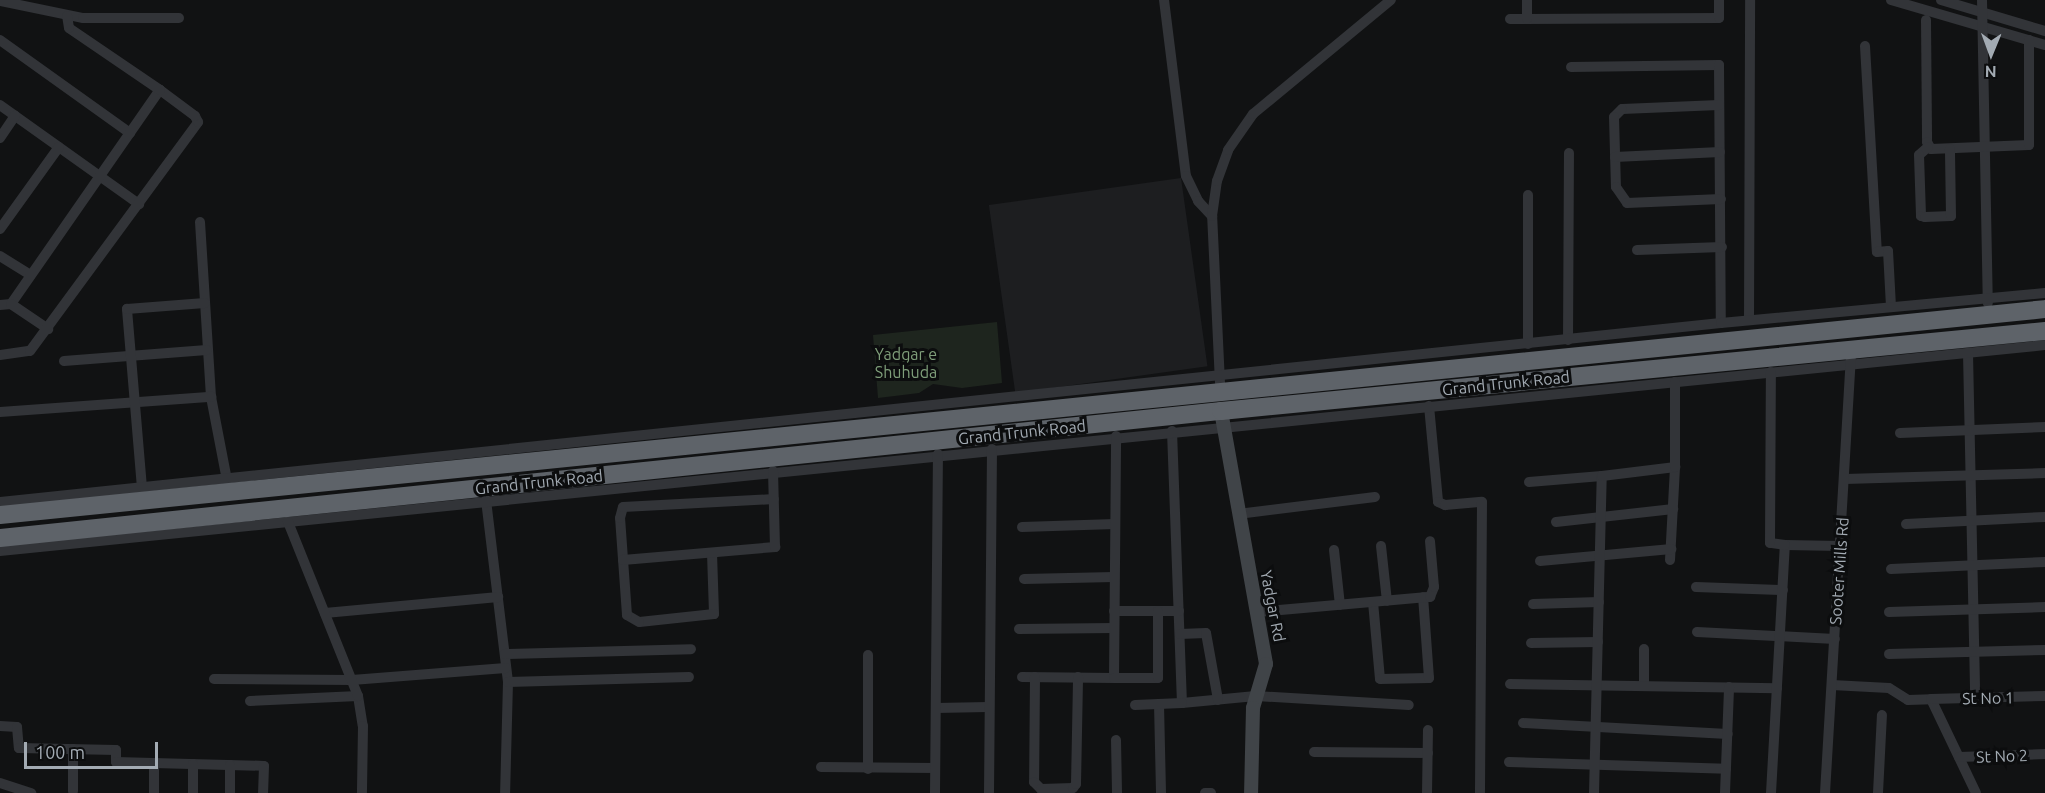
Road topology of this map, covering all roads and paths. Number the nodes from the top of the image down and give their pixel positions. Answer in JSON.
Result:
{"nodes":[{"id":1,"x":1164,"y":0,"type":"edge"},
{"id":2,"x":1391,"y":0,"type":"edge"},
{"id":3,"x":1527,"y":0,"type":"edge"},
{"id":4,"x":1719,"y":0,"type":"edge"},
{"id":5,"x":1750,"y":0,"type":"edge"},
{"id":6,"x":1891,"y":0,"type":"edge"},
{"id":7,"x":1941,"y":0,"type":"edge"},
{"id":8,"x":1982,"y":0,"type":"edge"},
{"id":9,"x":0,"y":1,"type":"edge"},
{"id":10,"x":1981,"y":12,"type":"junction"},
{"id":11,"x":67,"y":16,"type":"junction"},
{"id":12,"x":179,"y":18,"type":"dead end"},
{"id":13,"x":1510,"y":18,"type":"dead end"},
{"id":14,"x":1527,"y":19,"type":"junction"},
{"id":15,"x":1926,"y":20,"type":"dead end"},
{"id":16,"x":1982,"y":26,"type":"junction"},
{"id":17,"x":2045,"y":31,"type":"edge"},
{"id":18,"x":0,"y":40,"type":"edge"},
{"id":19,"x":2030,"y":40,"type":"junction"},
{"id":20,"x":2045,"y":45,"type":"edge"},
{"id":21,"x":1865,"y":46,"type":"dead end"},
{"id":22,"x":1571,"y":67,"type":"dead end"},
{"id":23,"x":160,"y":90,"type":"junction"},
{"id":24,"x":0,"y":105,"type":"edge"},
{"id":25,"x":1719,"y":105,"type":"junction"},
{"id":26,"x":15,"y":116,"type":"junction"},
{"id":27,"x":130,"y":133,"type":"junction"},
{"id":28,"x":0,"y":138,"type":"edge"},
{"id":29,"x":59,"y":147,"type":"junction"},
{"id":30,"x":1928,"y":147,"type":"junction"},
{"id":31,"x":1950,"y":150,"type":"junction"},
{"id":32,"x":1985,"y":150,"type":"junction"},
{"id":33,"x":1720,"y":152,"type":"junction"},
{"id":34,"x":1569,"y":153,"type":"dead end"},
{"id":35,"x":1615,"y":157,"type":"junction"},
{"id":36,"x":99,"y":175,"type":"junction"},
{"id":37,"x":1528,"y":195,"type":"dead end"},
{"id":38,"x":1721,"y":199,"type":"junction"},
{"id":39,"x":139,"y":204,"type":"junction"},
{"id":40,"x":1212,"y":216,"type":"junction"},
{"id":41,"x":200,"y":222,"type":"dead end"},
{"id":42,"x":0,"y":229,"type":"edge"},
{"id":43,"x":1722,"y":247,"type":"junction"},
{"id":44,"x":1637,"y":250,"type":"dead end"},
{"id":45,"x":0,"y":256,"type":"edge"},
{"id":46,"x":30,"y":275,"type":"junction"},
{"id":47,"x":2045,"y":293,"type":"edge"},
{"id":48,"x":206,"y":303,"type":"junction"},
{"id":49,"x":5,"y":305,"type":"edge"},
{"id":50,"x":1988,"y":307,"type":"junction"},
{"id":51,"x":2045,"y":309,"type":"edge"},
{"id":52,"x":1894,"y":316,"type":"junction"},
{"id":53,"x":1749,"y":320,"type":"junction"},
{"id":54,"x":1721,"y":323,"type":"junction"},
{"id":55,"x":48,"y":329,"type":"junction"},
{"id":56,"x":2045,"y":331,"type":"edge"},
{"id":57,"x":1568,"y":340,"type":"junction"},
{"id":58,"x":1528,"y":344,"type":"junction"},
{"id":59,"x":1901,"y":344,"type":"junction"},
{"id":60,"x":2045,"y":345,"type":"edge"},
{"id":61,"x":207,"y":350,"type":"junction"},
{"id":62,"x":1968,"y":353,"type":"junction"},
{"id":63,"x":0,"y":355,"type":"edge"},
{"id":64,"x":130,"y":356,"type":"junction"},
{"id":65,"x":1851,"y":357,"type":"junction"},
{"id":66,"x":64,"y":361,"type":"dead end"},
{"id":67,"x":1771,"y":372,"type":"junction"},
{"id":68,"x":1675,"y":382,"type":"junction"},
{"id":69,"x":1221,"y":385,"type":"junction"},
{"id":70,"x":1129,"y":394,"type":"junction"},
{"id":71,"x":211,"y":397,"type":"junction"},
{"id":72,"x":133,"y":404,"type":"junction"},
{"id":73,"x":1429,"y":406,"type":"junction"},
{"id":74,"x":0,"y":412,"type":"edge"},
{"id":75,"x":1222,"y":418,"type":"junction"},
{"id":76,"x":942,"y":420,"type":"junction"},
{"id":77,"x":796,"y":427,"type":"junction"},
{"id":78,"x":2045,"y":427,"type":"edge"},
{"id":79,"x":1172,"y":431,"type":"junction"},
{"id":80,"x":1970,"y":431,"type":"junction"},
{"id":81,"x":1900,"y":433,"type":"dead end"},
{"id":82,"x":1116,"y":436,"type":"junction"},
{"id":83,"x":941,"y":447,"type":"junction"},
{"id":84,"x":992,"y":449,"type":"junction"},
{"id":85,"x":1675,"y":467,"type":"junction"},
{"id":86,"x":773,"y":471,"type":"junction"},
{"id":87,"x":2045,"y":473,"type":"edge"},
{"id":88,"x":1602,"y":476,"type":"junction"},
{"id":89,"x":1970,"y":476,"type":"junction"},
{"id":90,"x":1845,"y":479,"type":"junction"},
{"id":91,"x":1529,"y":482,"type":"dead end"},
{"id":92,"x":233,"y":484,"type":"junction"},
{"id":93,"x":142,"y":488,"type":"junction"},
{"id":94,"x":1375,"y":497,"type":"dead end"},
{"id":95,"x":774,"y":499,"type":"junction"},
{"id":96,"x":486,"y":500,"type":"junction"},
{"id":97,"x":0,"y":502,"type":"edge"},
{"id":98,"x":1673,"y":509,"type":"junction"},
{"id":99,"x":1238,"y":514,"type":"junction"},
{"id":100,"x":0,"y":515,"type":"edge"},
{"id":101,"x":1601,"y":516,"type":"junction"},
{"id":102,"x":2045,"y":517,"type":"edge"},
{"id":103,"x":1971,"y":521,"type":"junction"},
{"id":104,"x":288,"y":522,"type":"junction"},
{"id":105,"x":1556,"y":522,"type":"dead end"},
{"id":106,"x":1115,"y":524,"type":"junction"},
{"id":107,"x":1906,"y":524,"type":"dead end"},
{"id":108,"x":1023,"y":527,"type":"dead end"},
{"id":109,"x":0,"y":538,"type":"edge"},
{"id":110,"x":1430,"y":541,"type":"dead end"},
{"id":111,"x":1785,"y":545,"type":"junction"},
{"id":112,"x":1381,"y":546,"type":"dead end"},
{"id":113,"x":1840,"y":546,"type":"junction"},
{"id":114,"x":1334,"y":550,"type":"dead end"},
{"id":115,"x":0,"y":551,"type":"edge"},
{"id":116,"x":712,"y":553,"type":"junction"},
{"id":117,"x":1600,"y":558,"type":"junction"},
{"id":118,"x":623,"y":560,"type":"junction"},
{"id":119,"x":1540,"y":561,"type":"dead end"},
{"id":120,"x":2045,"y":562,"type":"edge"},
{"id":121,"x":1972,"y":565,"type":"junction"},
{"id":122,"x":1891,"y":569,"type":"dead end"},
{"id":123,"x":1114,"y":577,"type":"junction"},
{"id":124,"x":1024,"y":579,"type":"dead end"},
{"id":125,"x":1696,"y":587,"type":"dead end"},
{"id":126,"x":1783,"y":590,"type":"junction"},
{"id":127,"x":498,"y":597,"type":"junction"},
{"id":128,"x":1423,"y":597,"type":"junction"},
{"id":129,"x":1387,"y":601,"type":"junction"},
{"id":130,"x":1373,"y":602,"type":"junction"},
{"id":131,"x":1599,"y":602,"type":"junction"},
{"id":132,"x":1533,"y":604,"type":"dead end"},
{"id":133,"x":1340,"y":605,"type":"junction"},
{"id":134,"x":2045,"y":607,"type":"edge"},
{"id":135,"x":1973,"y":610,"type":"junction"},
{"id":136,"x":1114,"y":611,"type":"junction"},
{"id":137,"x":1158,"y":611,"type":"junction"},
{"id":138,"x":1179,"y":611,"type":"junction"},
{"id":139,"x":1257,"y":612,"type":"junction"},
{"id":140,"x":1889,"y":612,"type":"dead end"},
{"id":141,"x":325,"y":613,"type":"junction"},
{"id":142,"x":1114,"y":628,"type":"junction"},
{"id":143,"x":1019,"y":629,"type":"dead end"},
{"id":144,"x":1697,"y":632,"type":"dead end"},
{"id":145,"x":1180,"y":634,"type":"junction"},
{"id":146,"x":1780,"y":636,"type":"junction"},
{"id":147,"x":1835,"y":639,"type":"junction"},
{"id":148,"x":1598,"y":642,"type":"junction"},
{"id":149,"x":1531,"y":643,"type":"dead end"},
{"id":150,"x":691,"y":649,"type":"dead end"},
{"id":151,"x":1644,"y":649,"type":"dead end"},
{"id":152,"x":2045,"y":650,"type":"edge"},
{"id":153,"x":1974,"y":652,"type":"junction"},
{"id":154,"x":505,"y":654,"type":"junction"},
{"id":155,"x":1889,"y":654,"type":"dead end"},
{"id":156,"x":868,"y":655,"type":"dead end"},
{"id":157,"x":506,"y":668,"type":"junction"},
{"id":158,"x":689,"y":677,"type":"dead end"},
{"id":159,"x":1022,"y":677,"type":"dead end"},
{"id":160,"x":1035,"y":677,"type":"junction"},
{"id":161,"x":1078,"y":677,"type":"junction"},
{"id":162,"x":1114,"y":678,"type":"junction"},
{"id":163,"x":214,"y":679,"type":"dead end"},
{"id":164,"x":352,"y":680,"type":"junction"},
{"id":165,"x":508,"y":682,"type":"junction"},
{"id":166,"x":1510,"y":684,"type":"dead end"},
{"id":167,"x":1597,"y":685,"type":"junction"},
{"id":168,"x":1832,"y":685,"type":"junction"},
{"id":169,"x":1644,"y":686,"type":"junction"},
{"id":170,"x":1729,"y":687,"type":"junction"},
{"id":171,"x":1777,"y":688,"type":"junction"},
{"id":172,"x":358,"y":696,"type":"junction"},
{"id":173,"x":1256,"y":696,"type":"junction"},
{"id":174,"x":2045,"y":696,"type":"edge"},
{"id":175,"x":1975,"y":698,"type":"junction"},
{"id":176,"x":1931,"y":699,"type":"junction"},
{"id":177,"x":1218,"y":700,"type":"junction"},
{"id":178,"x":250,"y":701,"type":"dead end"},
{"id":179,"x":1182,"y":703,"type":"junction"},
{"id":180,"x":1159,"y":704,"type":"junction"},
{"id":181,"x":1135,"y":705,"type":"dead end"},
{"id":182,"x":1409,"y":705,"type":"dead end"},
{"id":183,"x":988,"y":707,"type":"junction"},
{"id":184,"x":936,"y":708,"type":"junction"},
{"id":185,"x":1882,"y":715,"type":"dead end"},
{"id":186,"x":1523,"y":723,"type":"dead end"},
{"id":187,"x":0,"y":726,"type":"edge"},
{"id":188,"x":1596,"y":727,"type":"junction"},
{"id":189,"x":1428,"y":730,"type":"dead end"},
{"id":190,"x":1728,"y":734,"type":"junction"},
{"id":191,"x":1116,"y":740,"type":"dead end"},
{"id":192,"x":73,"y":749,"type":"junction"},
{"id":193,"x":1314,"y":752,"type":"dead end"},
{"id":194,"x":1428,"y":753,"type":"junction"},
{"id":195,"x":2045,"y":754,"type":"edge"},
{"id":196,"x":1959,"y":758,"type":"junction"},
{"id":197,"x":1509,"y":762,"type":"dead end"},
{"id":198,"x":154,"y":763,"type":"junction"},
{"id":199,"x":193,"y":764,"type":"junction"},
{"id":200,"x":230,"y":765,"type":"junction"},
{"id":201,"x":1595,"y":766,"type":"junction"},
{"id":202,"x":821,"y":767,"type":"dead end"},
{"id":203,"x":935,"y":768,"type":"junction"},
{"id":204,"x":868,"y":769,"type":"junction"},
{"id":205,"x":1726,"y":769,"type":"junction"},
{"id":206,"x":0,"y":783,"type":"edge"},
{"id":207,"x":73,"y":791,"type":"dead end"},
{"id":208,"x":31,"y":793,"type":"edge"},
{"id":209,"x":154,"y":793,"type":"edge"},
{"id":210,"x":193,"y":793,"type":"edge"},
{"id":211,"x":230,"y":793,"type":"edge"},
{"id":212,"x":263,"y":793,"type":"edge"},
{"id":213,"x":362,"y":793,"type":"edge"},
{"id":214,"x":506,"y":793,"type":"edge"},
{"id":215,"x":934,"y":793,"type":"edge"},
{"id":216,"x":989,"y":793,"type":"edge"},
{"id":217,"x":1117,"y":793,"type":"edge"},
{"id":218,"x":1161,"y":793,"type":"edge"},
{"id":219,"x":1204,"y":793,"type":"edge"},
{"id":220,"x":1211,"y":793,"type":"edge"},
{"id":221,"x":1251,"y":793,"type":"edge"},
{"id":222,"x":1427,"y":793,"type":"edge"},
{"id":223,"x":1480,"y":793,"type":"edge"},
{"id":224,"x":1594,"y":793,"type":"edge"},
{"id":225,"x":1725,"y":793,"type":"edge"},
{"id":226,"x":1771,"y":793,"type":"edge"},
{"id":227,"x":1825,"y":793,"type":"edge"},
{"id":228,"x":1878,"y":793,"type":"edge"},
{"id":229,"x":1976,"y":793,"type":"edge"}],
"edges":[{"from":1,"to":40,"type":"street"},
{"from":2,"to":40,"type":"street"},
{"from":3,"to":14,"type":"street"},
{"from":4,"to":14,"type":"street"},
{"from":5,"to":53,"type":"street"},
{"from":6,"to":16,"type":"street"},
{"from":7,"to":10,"type":"street"},
{"from":8,"to":10,"type":"street"},
{"from":9,"to":11,"type":"street"},
{"from":10,"to":16,"type":"street"},
{"from":10,"to":17,"type":"street"},
{"from":11,"to":12,"type":"street"},
{"from":11,"to":23,"type":"street"},
{"from":13,"to":14,"type":"street"},
{"from":15,"to":30,"type":"street"},
{"from":16,"to":19,"type":"street"},
{"from":16,"to":32,"type":"street"},
{"from":18,"to":27,"type":"street"},
{"from":19,"to":20,"type":"street"},
{"from":19,"to":32,"type":"street"},
{"from":21,"to":52,"type":"street"},
{"from":22,"to":25,"type":"street"},
{"from":23,"to":27,"type":"street"},
{"from":23,"to":39,"type":"street"},
{"from":24,"to":26,"type":"street"},
{"from":25,"to":33,"type":"street"},
{"from":25,"to":35,"type":"street"},
{"from":26,"to":28,"type":"street"},
{"from":26,"to":29,"type":"street"},
{"from":27,"to":36,"type":"street"},
{"from":29,"to":36,"type":"street"},
{"from":29,"to":42,"type":"street"},
{"from":30,"to":31,"type":"street"},
{"from":30,"to":31,"type":"street"},
{"from":31,"to":32,"type":"street"},
{"from":32,"to":50,"type":"street"},
{"from":33,"to":35,"type":"street"},
{"from":33,"to":38,"type":"street"},
{"from":34,"to":57,"type":"street"},
{"from":35,"to":38,"type":"street"},
{"from":36,"to":39,"type":"street"},
{"from":36,"to":46,"type":"street"},
{"from":37,"to":58,"type":"street"},
{"from":38,"to":43,"type":"street"},
{"from":39,"to":55,"type":"street"},
{"from":40,"to":69,"type":"street"},
{"from":41,"to":48,"type":"street"},
{"from":43,"to":44,"type":"street"},
{"from":43,"to":54,"type":"street"},
{"from":45,"to":46,"type":"street"},
{"from":46,"to":49,"type":"street"},
{"from":47,"to":50,"type":"street"},
{"from":48,"to":61,"type":"street"},
{"from":48,"to":64,"type":"street"},
{"from":49,"to":55,"type":"street"},
{"from":50,"to":51,"type":"highway","name":"Grand Trunk Road"},
{"from":50,"to":52,"type":"highway","name":"Grand Trunk Road"},
{"from":52,"to":53,"type":"street"},
{"from":52,"to":59,"type":"highway"},
{"from":52,"to":69,"type":"highway","name":"Grand Trunk Road"},
{"from":53,"to":54,"type":"street"},
{"from":54,"to":57,"type":"street"},
{"from":55,"to":63,"type":"street"},
{"from":56,"to":59,"type":"highway","name":"Grand Trunk Road"},
{"from":57,"to":58,"type":"street"},
{"from":58,"to":69,"type":"street"},
{"from":59,"to":65,"type":"highway","name":"Grand Trunk Road"},
{"from":60,"to":62,"type":"street"},
{"from":61,"to":64,"type":"street"},
{"from":61,"to":71,"type":"street"},
{"from":62,"to":65,"type":"street"},
{"from":62,"to":80,"type":"street"},
{"from":64,"to":66,"type":"street"},
{"from":64,"to":72,"type":"street"},
{"from":65,"to":67,"type":"street"},
{"from":65,"to":75,"type":"highway","name":"Grand Trunk Road"},
{"from":65,"to":90,"type":"street","name":"Sooter Mills Rd"},
{"from":67,"to":68,"type":"street"},
{"from":67,"to":111,"type":"street"},
{"from":68,"to":73,"type":"street"},
{"from":68,"to":85,"type":"street"},
{"from":69,"to":70,"type":"highway","name":"Grand Trunk Road"},
{"from":70,"to":76,"type":"highway","name":"Grand Trunk Road"},
{"from":70,"to":77,"type":"street"},
{"from":71,"to":72,"type":"street"},
{"from":71,"to":92,"type":"street"},
{"from":72,"to":74,"type":"street"},
{"from":72,"to":93,"type":"street"},
{"from":73,"to":75,"type":"street"},
{"from":73,"to":223,"type":"street"},
{"from":75,"to":79,"type":"street"},
{"from":75,"to":83,"type":"highway","name":"Grand Trunk Road"},
{"from":75,"to":99,"type":"street","name":"Yadgar Rd"},
{"from":76,"to":77,"type":"highway","name":"Grand Trunk Road"},
{"from":76,"to":83,"type":"highway"},
{"from":77,"to":92,"type":"highway","name":"Grand Trunk Road"},
{"from":78,"to":80,"type":"street"},
{"from":79,"to":82,"type":"street"},
{"from":79,"to":138,"type":"street"},
{"from":80,"to":81,"type":"street"},
{"from":80,"to":89,"type":"street"},
{"from":82,"to":84,"type":"street"},
{"from":82,"to":106,"type":"street"},
{"from":83,"to":84,"type":"street"},
{"from":83,"to":86,"type":"street"},
{"from":83,"to":109,"type":"highway","name":"Grand Trunk Road"},
{"from":83,"to":184,"type":"street"},
{"from":84,"to":183,"type":"street"},
{"from":85,"to":88,"type":"street"},
{"from":85,"to":98,"type":"street"},
{"from":86,"to":95,"type":"street"},
{"from":86,"to":96,"type":"street"},
{"from":87,"to":89,"type":"street"},
{"from":88,"to":91,"type":"street"},
{"from":88,"to":101,"type":"street"},
{"from":89,"to":90,"type":"street"},
{"from":89,"to":103,"type":"street"},
{"from":90,"to":113,"type":"street","name":"Sooter Mills Rd"},
{"from":92,"to":93,"type":"street"},
{"from":92,"to":100,"type":"highway","name":"Grand Trunk Road"},
{"from":93,"to":97,"type":"street"},
{"from":94,"to":99,"type":"street"},
{"from":95,"to":116,"type":"street"},
{"from":95,"to":118,"type":"street"},
{"from":96,"to":104,"type":"street"},
{"from":96,"to":127,"type":"street"},
{"from":98,"to":101,"type":"street"},
{"from":98,"to":117,"type":"street"},
{"from":99,"to":139,"type":"street","name":"Yadgar Rd"},
{"from":101,"to":105,"type":"street"},
{"from":101,"to":117,"type":"street"},
{"from":102,"to":103,"type":"street"},
{"from":103,"to":107,"type":"street"},
{"from":103,"to":121,"type":"street"},
{"from":104,"to":115,"type":"street"},
{"from":104,"to":141,"type":"street"},
{"from":106,"to":108,"type":"street"},
{"from":106,"to":123,"type":"street"},
{"from":110,"to":128,"type":"street"},
{"from":111,"to":113,"type":"street"},
{"from":111,"to":126,"type":"street"},
{"from":112,"to":129,"type":"street"},
{"from":113,"to":147,"type":"street","name":"Sooter Mills Rd"},
{"from":114,"to":133,"type":"street"},
{"from":116,"to":118,"type":"street"},
{"from":116,"to":118,"type":"street"},
{"from":117,"to":119,"type":"street"},
{"from":117,"to":131,"type":"street"},
{"from":120,"to":121,"type":"street"},
{"from":121,"to":122,"type":"street"},
{"from":121,"to":135,"type":"street"},
{"from":123,"to":124,"type":"street"},
{"from":123,"to":136,"type":"street"},
{"from":125,"to":126,"type":"street"},
{"from":126,"to":146,"type":"street"},
{"from":127,"to":141,"type":"street"},
{"from":127,"to":154,"type":"street"},
{"from":128,"to":129,"type":"street"},
{"from":128,"to":130,"type":"street"},
{"from":129,"to":130,"type":"street"},
{"from":130,"to":133,"type":"street"},
{"from":131,"to":132,"type":"street"},
{"from":131,"to":148,"type":"street"},
{"from":133,"to":139,"type":"street"},
{"from":134,"to":135,"type":"street"},
{"from":135,"to":140,"type":"street"},
{"from":135,"to":153,"type":"street"},
{"from":136,"to":137,"type":"street"},
{"from":136,"to":142,"type":"street"},
{"from":137,"to":138,"type":"street"},
{"from":137,"to":162,"type":"street"},
{"from":138,"to":145,"type":"street"},
{"from":139,"to":173,"type":"street","name":"Yadgar Rd"},
{"from":141,"to":164,"type":"street"},
{"from":142,"to":143,"type":"street"},
{"from":142,"to":162,"type":"street"},
{"from":144,"to":146,"type":"street"},
{"from":145,"to":177,"type":"street"},
{"from":145,"to":179,"type":"street"},
{"from":146,"to":147,"type":"street"},
{"from":146,"to":171,"type":"street"},
{"from":147,"to":168,"type":"street","name":"Sooter Mills Rd"},
{"from":148,"to":149,"type":"street"},
{"from":148,"to":167,"type":"street"},
{"from":150,"to":154,"type":"street"},
{"from":151,"to":169,"type":"street"},
{"from":152,"to":153,"type":"street"},
{"from":153,"to":155,"type":"street"},
{"from":153,"to":175,"type":"street"},
{"from":154,"to":157,"type":"street"},
{"from":156,"to":204,"type":"street"},
{"from":157,"to":164,"type":"street"},
{"from":157,"to":165,"type":"street"},
{"from":158,"to":165,"type":"street"},
{"from":159,"to":160,"type":"street"},
{"from":160,"to":161,"type":"street"},
{"from":160,"to":161,"type":"street"},
{"from":161,"to":162,"type":"street"},
{"from":163,"to":164,"type":"street"},
{"from":164,"to":172,"type":"street"},
{"from":165,"to":214,"type":"street"},
{"from":166,"to":167,"type":"street"},
{"from":167,"to":169,"type":"street"},
{"from":167,"to":188,"type":"street"},
{"from":168,"to":176,"type":"street","name":"St No 1"},
{"from":168,"to":227,"type":"street","name":"Sooter Mills Rd"},
{"from":169,"to":170,"type":"street"},
{"from":170,"to":171,"type":"street"},
{"from":170,"to":190,"type":"street"},
{"from":171,"to":226,"type":"street"},
{"from":172,"to":178,"type":"street"},
{"from":172,"to":213,"type":"street"},
{"from":173,"to":177,"type":"street"},
{"from":173,"to":182,"type":"street"},
{"from":173,"to":221,"type":"street","name":"Yadgar Rd"},
{"from":174,"to":175,"type":"street","name":"St No 1"},
{"from":175,"to":176,"type":"street","name":"St No 1"},
{"from":176,"to":196,"type":"street"},
{"from":177,"to":179,"type":"street"},
{"from":179,"to":180,"type":"street"},
{"from":180,"to":181,"type":"street"},
{"from":180,"to":218,"type":"street"},
{"from":183,"to":184,"type":"street"},
{"from":183,"to":216,"type":"street"},
{"from":184,"to":203,"type":"street"},
{"from":185,"to":228,"type":"street"},
{"from":186,"to":188,"type":"street"},
{"from":187,"to":192,"type":"street"},
{"from":188,"to":190,"type":"street"},
{"from":188,"to":201,"type":"street"},
{"from":189,"to":194,"type":"street"},
{"from":190,"to":205,"type":"street"},
{"from":191,"to":217,"type":"street"},
{"from":192,"to":198,"type":"street"},
{"from":192,"to":207,"type":"street"},
{"from":193,"to":194,"type":"street"},
{"from":194,"to":222,"type":"street"},
{"from":195,"to":196,"type":"street","name":"St No 2"},
{"from":196,"to":229,"type":"street"},
{"from":197,"to":201,"type":"street"},
{"from":198,"to":199,"type":"street"},
{"from":198,"to":209,"type":"street"},
{"from":199,"to":200,"type":"street"},
{"from":199,"to":210,"type":"street"},
{"from":200,"to":211,"type":"street"},
{"from":200,"to":212,"type":"street"},
{"from":201,"to":205,"type":"street"},
{"from":201,"to":224,"type":"street"},
{"from":202,"to":204,"type":"street"},
{"from":203,"to":204,"type":"street"},
{"from":203,"to":215,"type":"street"},
{"from":205,"to":225,"type":"street"},
{"from":206,"to":208,"type":"street"},
{"from":219,"to":220,"type":"street"}]}
